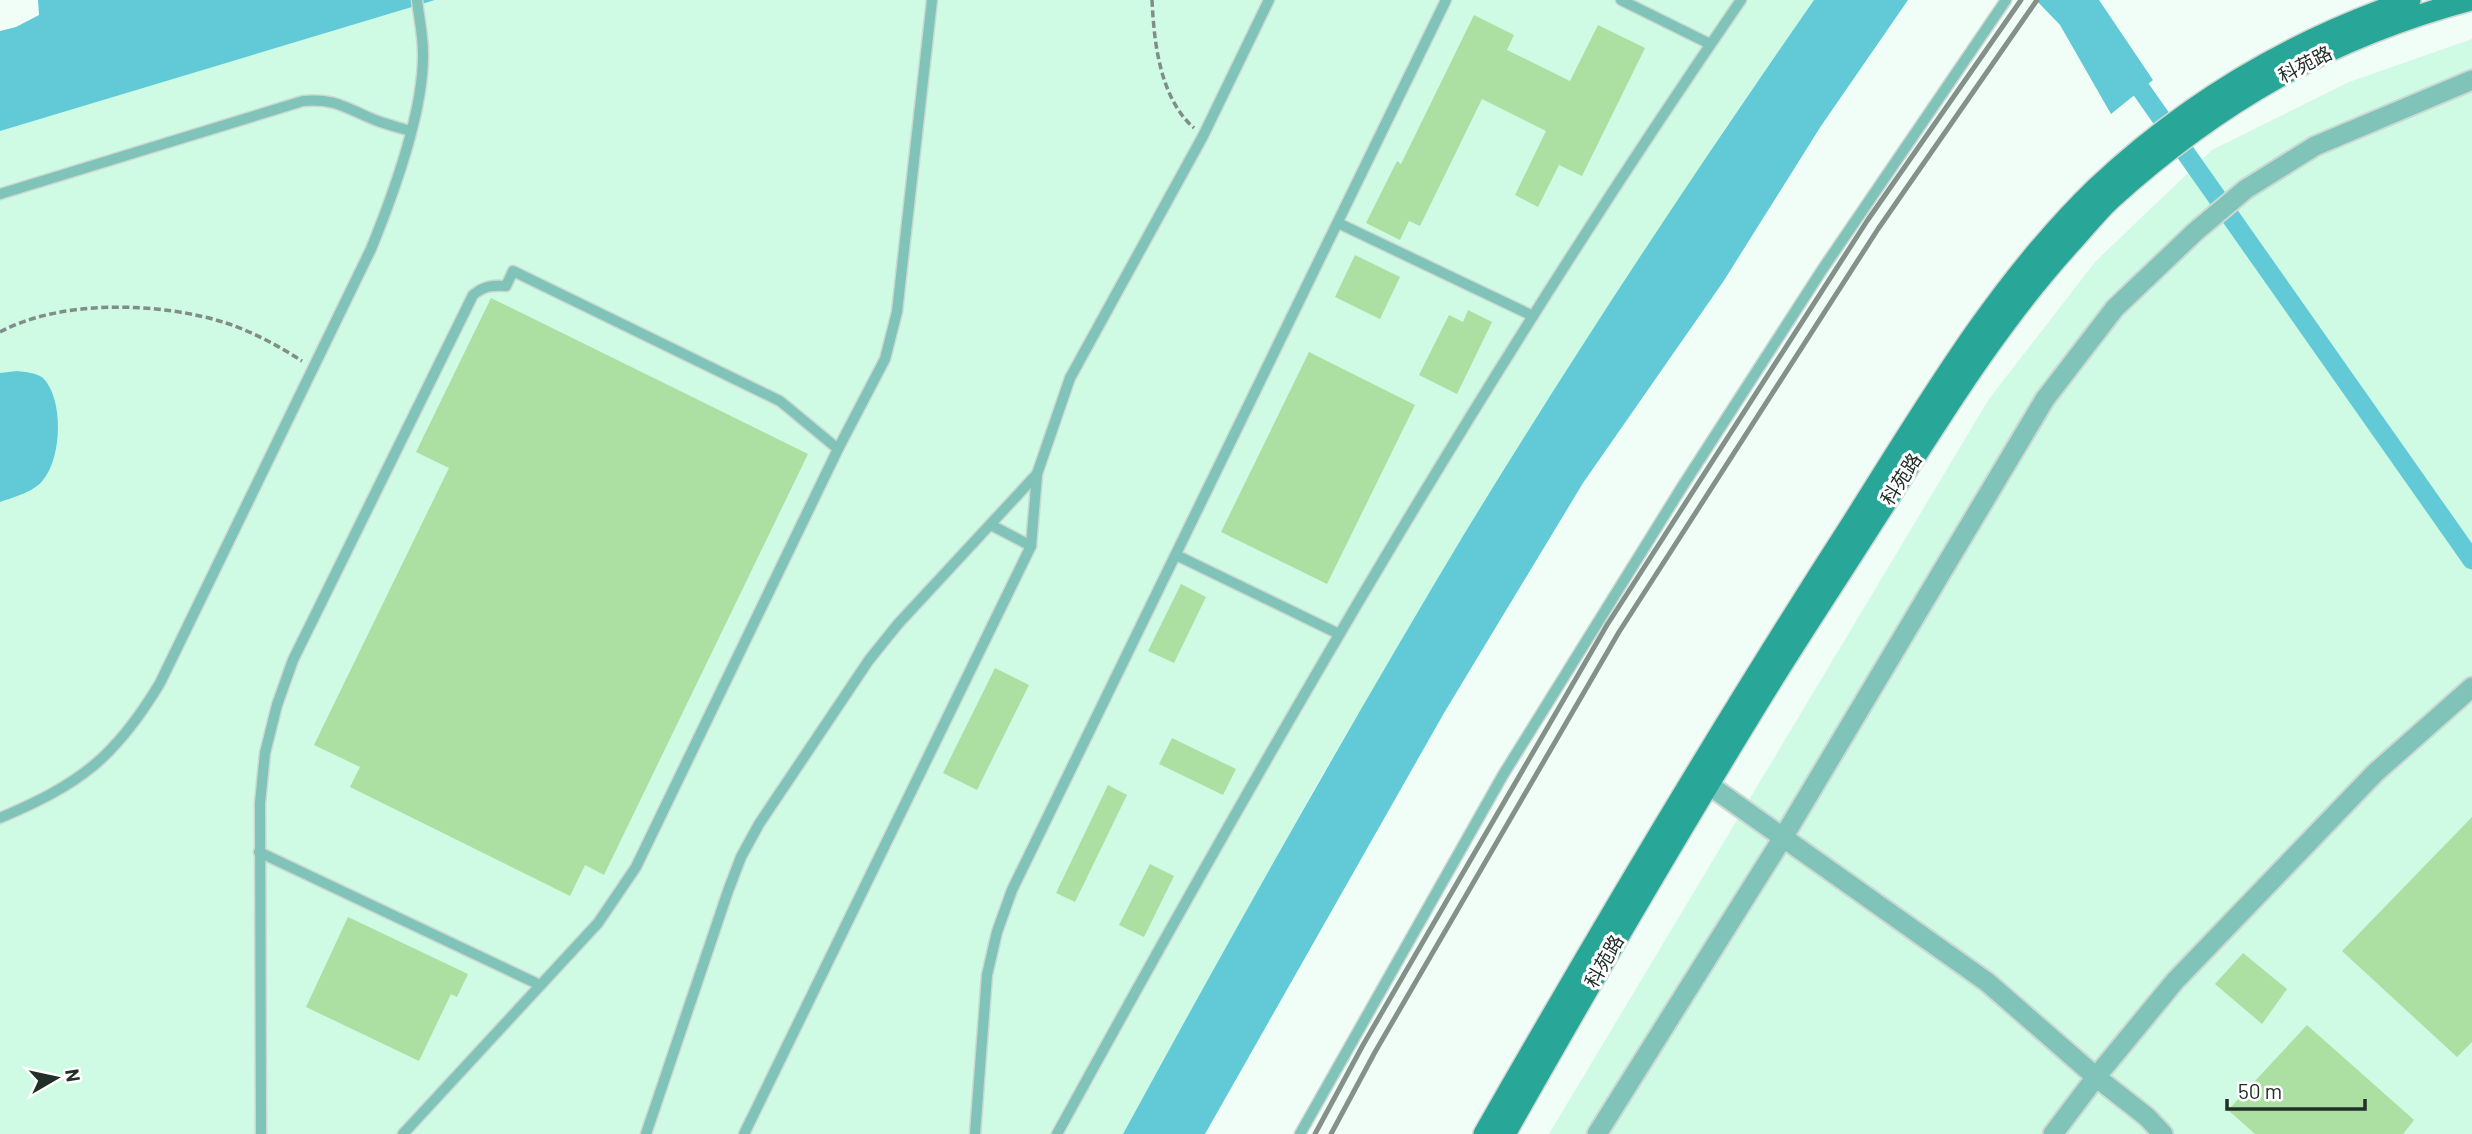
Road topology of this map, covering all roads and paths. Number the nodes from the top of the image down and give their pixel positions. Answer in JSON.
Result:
{"nodes":[{"id":1,"x":416,"y":0,"type":"edge"},
{"id":2,"x":932,"y":0,"type":"edge"},
{"id":3,"x":1153,"y":0,"type":"edge"},
{"id":4,"x":1269,"y":0,"type":"edge"},
{"id":5,"x":1446,"y":0,"type":"edge"},
{"id":6,"x":1621,"y":0,"type":"edge"},
{"id":7,"x":1741,"y":0,"type":"edge"},
{"id":8,"x":2006,"y":0,"type":"edge"},
{"id":9,"x":2410,"y":0,"type":"edge"},
{"id":10,"x":2471,"y":0,"type":"edge"},
{"id":11,"x":1710,"y":44,"type":"junction"},
{"id":12,"x":2472,"y":80,"type":"edge"},
{"id":13,"x":2200,"y":115,"type":"junction"},
{"id":14,"x":411,"y":131,"type":"junction"},
{"id":15,"x":1203,"y":136,"type":"junction"},
{"id":16,"x":0,"y":194,"type":"edge"},
{"id":17,"x":1338,"y":223,"type":"junction"},
{"id":18,"x":1533,"y":316,"type":"junction"},
{"id":19,"x":0,"y":332,"type":"edge"},
{"id":20,"x":313,"y":368,"type":"junction"},
{"id":21,"x":838,"y":449,"type":"junction"},
{"id":22,"x":1037,"y":474,"type":"junction"},
{"id":23,"x":991,"y":525,"type":"junction"},
{"id":24,"x":1031,"y":546,"type":"junction"},
{"id":25,"x":1176,"y":555,"type":"junction"},
{"id":26,"x":1339,"y":634,"type":"junction"},
{"id":27,"x":2472,"y":687,"type":"edge"},
{"id":28,"x":1701,"y":780,"type":"junction"},
{"id":29,"x":0,"y":818,"type":"edge"},
{"id":30,"x":1784,"y":836,"type":"junction"},
{"id":31,"x":259,"y":852,"type":"junction"},
{"id":32,"x":540,"y":985,"type":"junction"},
{"id":33,"x":2096,"y":1077,"type":"junction"},
{"id":34,"x":261,"y":1134,"type":"edge"},
{"id":35,"x":404,"y":1134,"type":"edge"},
{"id":36,"x":646,"y":1134,"type":"edge"},
{"id":37,"x":744,"y":1134,"type":"edge"},
{"id":38,"x":975,"y":1134,"type":"edge"},
{"id":39,"x":1057,"y":1134,"type":"edge"},
{"id":40,"x":1300,"y":1134,"type":"edge"},
{"id":41,"x":1484,"y":1134,"type":"edge"},
{"id":42,"x":1505,"y":1134,"type":"edge"},
{"id":43,"x":1597,"y":1134,"type":"edge"},
{"id":44,"x":2053,"y":1134,"type":"edge"},
{"id":45,"x":2163,"y":1134,"type":"edge"}],
"edges":[{"from":1,"to":14,"type":"lane"},
{"from":2,"to":21,"type":"lane"},
{"from":3,"to":15,"type":"path"},
{"from":4,"to":15,"type":"lane"},
{"from":5,"to":17,"type":"lane"},
{"from":6,"to":11,"type":"lane"},
{"from":7,"to":11,"type":"lane"},
{"from":8,"to":40,"type":"lane"},
{"from":9,"to":13,"type":"street","name":"科苑路"},
{"from":10,"to":13,"type":"street","name":"科苑路"},
{"from":11,"to":18,"type":"lane"},
{"from":12,"to":30,"type":"street"},
{"from":13,"to":28,"type":"street","name":"科苑路"},
{"from":14,"to":16,"type":"lane"},
{"from":14,"to":20,"type":"lane"},
{"from":15,"to":22,"type":"lane"},
{"from":17,"to":18,"type":"lane"},
{"from":17,"to":25,"type":"lane"},
{"from":18,"to":26,"type":"lane"},
{"from":19,"to":20,"type":"path"},
{"from":20,"to":29,"type":"lane"},
{"from":21,"to":31,"type":"lane"},
{"from":21,"to":32,"type":"lane"},
{"from":22,"to":23,"type":"lane"},
{"from":22,"to":24,"type":"lane"},
{"from":23,"to":24,"type":"lane"},
{"from":23,"to":36,"type":"lane"},
{"from":24,"to":37,"type":"lane"},
{"from":25,"to":26,"type":"lane"},
{"from":25,"to":38,"type":"lane"},
{"from":26,"to":39,"type":"lane"},
{"from":27,"to":33,"type":"street"},
{"from":28,"to":30,"type":"street"},
{"from":28,"to":41,"type":"street","name":"科苑路"},
{"from":28,"to":42,"type":"street","name":"科苑路"},
{"from":30,"to":33,"type":"street"},
{"from":30,"to":43,"type":"street"},
{"from":31,"to":32,"type":"lane"},
{"from":31,"to":34,"type":"lane"},
{"from":32,"to":35,"type":"lane"},
{"from":33,"to":44,"type":"street"},
{"from":33,"to":45,"type":"street"}]}
